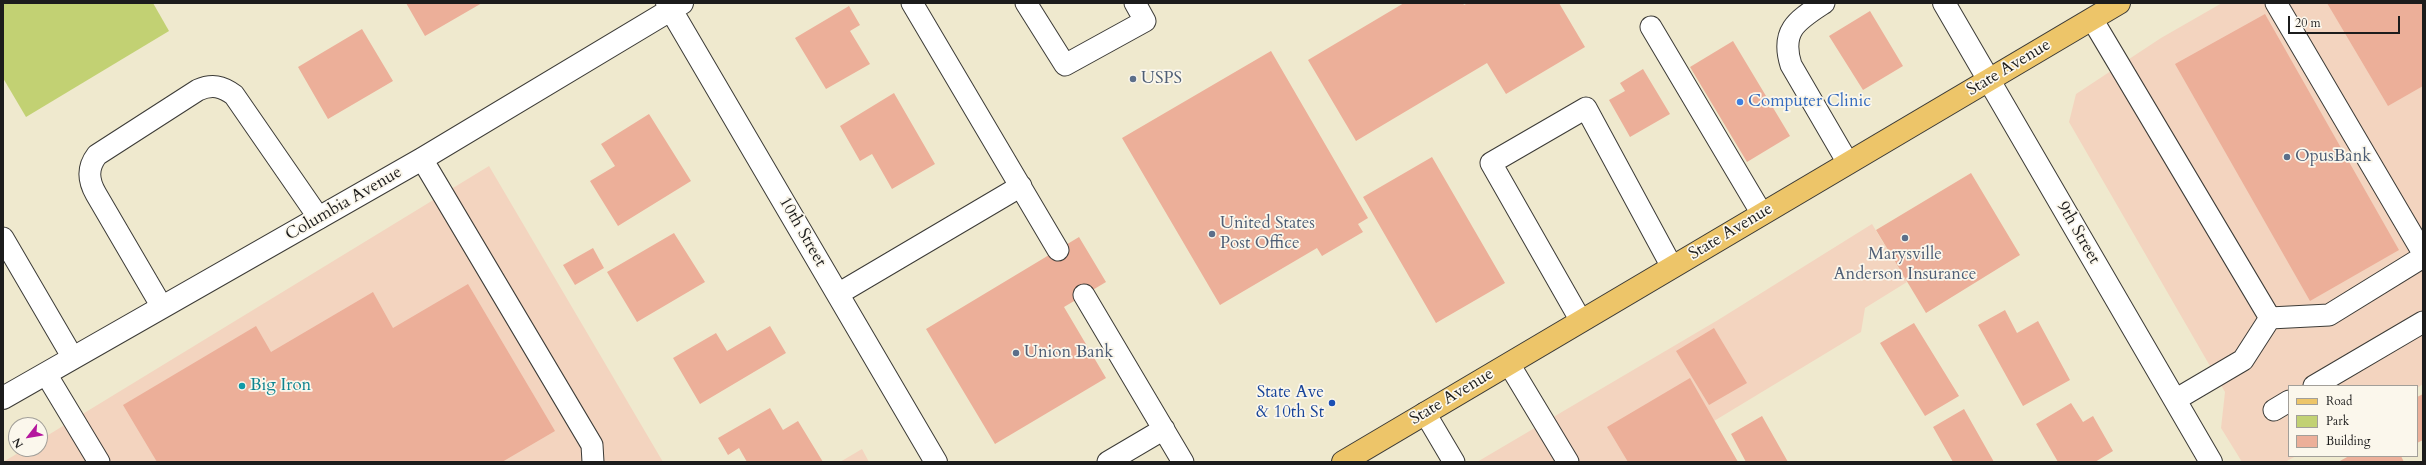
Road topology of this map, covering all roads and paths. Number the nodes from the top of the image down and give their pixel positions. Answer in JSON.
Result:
{"nodes":[{"id":1,"x":912,"y":3,"type":"edge"},
{"id":2,"x":1026,"y":3,"type":"edge"},
{"id":3,"x":1135,"y":3,"type":"edge"},
{"id":4,"x":1824,"y":3,"type":"edge"},
{"id":5,"x":1944,"y":3,"type":"edge"},
{"id":6,"x":2119,"y":3,"type":"edge"},
{"id":7,"x":2274,"y":3,"type":"edge"},
{"id":8,"x":673,"y":5,"type":"edge"},
{"id":9,"x":2092,"y":19,"type":"junction"},
{"id":10,"x":1651,"y":27,"type":"dead end"},
{"id":11,"x":1989,"y":80,"type":"junction"},
{"id":12,"x":422,"y":159,"type":"junction"},
{"id":13,"x":1848,"y":163,"type":"junction"},
{"id":14,"x":1020,"y":186,"type":"junction"},
{"id":15,"x":1762,"y":214,"type":"junction"},
{"id":16,"x":319,"y":218,"type":"junction"},
{"id":17,"x":3,"y":238,"type":"edge"},
{"id":18,"x":1058,"y":250,"type":"dead end"},
{"id":19,"x":2423,"y":253,"type":"edge"},
{"id":20,"x":2423,"y":257,"type":"edge"},
{"id":21,"x":1672,"y":267,"type":"junction"},
{"id":22,"x":838,"y":294,"type":"junction"},
{"id":23,"x":1084,"y":294,"type":"dead end"},
{"id":24,"x":162,"y":307,"type":"junction"},
{"id":25,"x":2270,"y":318,"type":"junction"},
{"id":26,"x":1580,"y":321,"type":"junction"},
{"id":27,"x":2423,"y":322,"type":"edge"},
{"id":28,"x":73,"y":358,"type":"junction"},
{"id":29,"x":1509,"y":364,"type":"junction"},
{"id":30,"x":46,"y":374,"type":"junction"},
{"id":31,"x":2316,"y":385,"type":"edge"},
{"id":32,"x":3,"y":398,"type":"edge"},
{"id":33,"x":2175,"y":400,"type":"junction"},
{"id":34,"x":1425,"y":413,"type":"junction"},
{"id":35,"x":1164,"y":429,"type":"junction"},
{"id":36,"x":99,"y":462,"type":"edge"},
{"id":37,"x":594,"y":462,"type":"edge"},
{"id":38,"x":936,"y":462,"type":"edge"},
{"id":39,"x":1108,"y":462,"type":"edge"},
{"id":40,"x":1183,"y":462,"type":"edge"},
{"id":41,"x":1342,"y":462,"type":"edge"},
{"id":42,"x":1454,"y":462,"type":"edge"},
{"id":43,"x":1568,"y":462,"type":"edge"},
{"id":44,"x":2212,"y":462,"type":"edge"}],
"edges":[{"from":1,"to":14,"type":"lane"},
{"from":2,"to":3,"type":"lane"},
{"from":4,"to":13,"type":"lane"},
{"from":5,"to":11,"type":"street","name":"9th Street"},
{"from":6,"to":9,"type":"main road","name":"State Avenue"},
{"from":7,"to":19,"type":"lane"},
{"from":8,"to":12,"type":"street","name":"Columbia Avenue"},
{"from":8,"to":22,"type":"street","name":"10th Street"},
{"from":9,"to":11,"type":"main road","name":"State Avenue"},
{"from":9,"to":25,"type":"lane"},
{"from":10,"to":15,"type":"lane"},
{"from":11,"to":13,"type":"main road","name":"State Avenue"},
{"from":11,"to":33,"type":"street","name":"9th Street"},
{"from":12,"to":16,"type":"street","name":"Columbia Avenue"},
{"from":12,"to":37,"type":"lane"},
{"from":13,"to":15,"type":"main road","name":"State Avenue"},
{"from":14,"to":18,"type":"lane"},
{"from":14,"to":22,"type":"lane"},
{"from":15,"to":21,"type":"main road","name":"State Avenue"},
{"from":16,"to":24,"type":"street","name":"Columbia Avenue"},
{"from":16,"to":24,"type":"lane"},
{"from":17,"to":28,"type":"lane"},
{"from":20,"to":25,"type":"lane"},
{"from":21,"to":26,"type":"main road","name":"State Avenue"},
{"from":21,"to":26,"type":"lane"},
{"from":22,"to":38,"type":"street","name":"10th Street"},
{"from":23,"to":35,"type":"lane"},
{"from":24,"to":28,"type":"street","name":"Columbia Avenue"},
{"from":25,"to":33,"type":"lane"},
{"from":26,"to":29,"type":"main road","name":"State Avenue"},
{"from":27,"to":31,"type":"lane"},
{"from":28,"to":30,"type":"street","name":"Columbia Avenue"},
{"from":29,"to":34,"type":"main road","name":"State Avenue"},
{"from":29,"to":43,"type":"lane"},
{"from":30,"to":32,"type":"street","name":"Columbia Avenue"},
{"from":30,"to":36,"type":"lane"},
{"from":33,"to":44,"type":"street","name":"9th Street"},
{"from":34,"to":41,"type":"main road","name":"State Avenue"},
{"from":34,"to":42,"type":"lane"},
{"from":35,"to":39,"type":"lane"},
{"from":35,"to":40,"type":"lane"}]}
